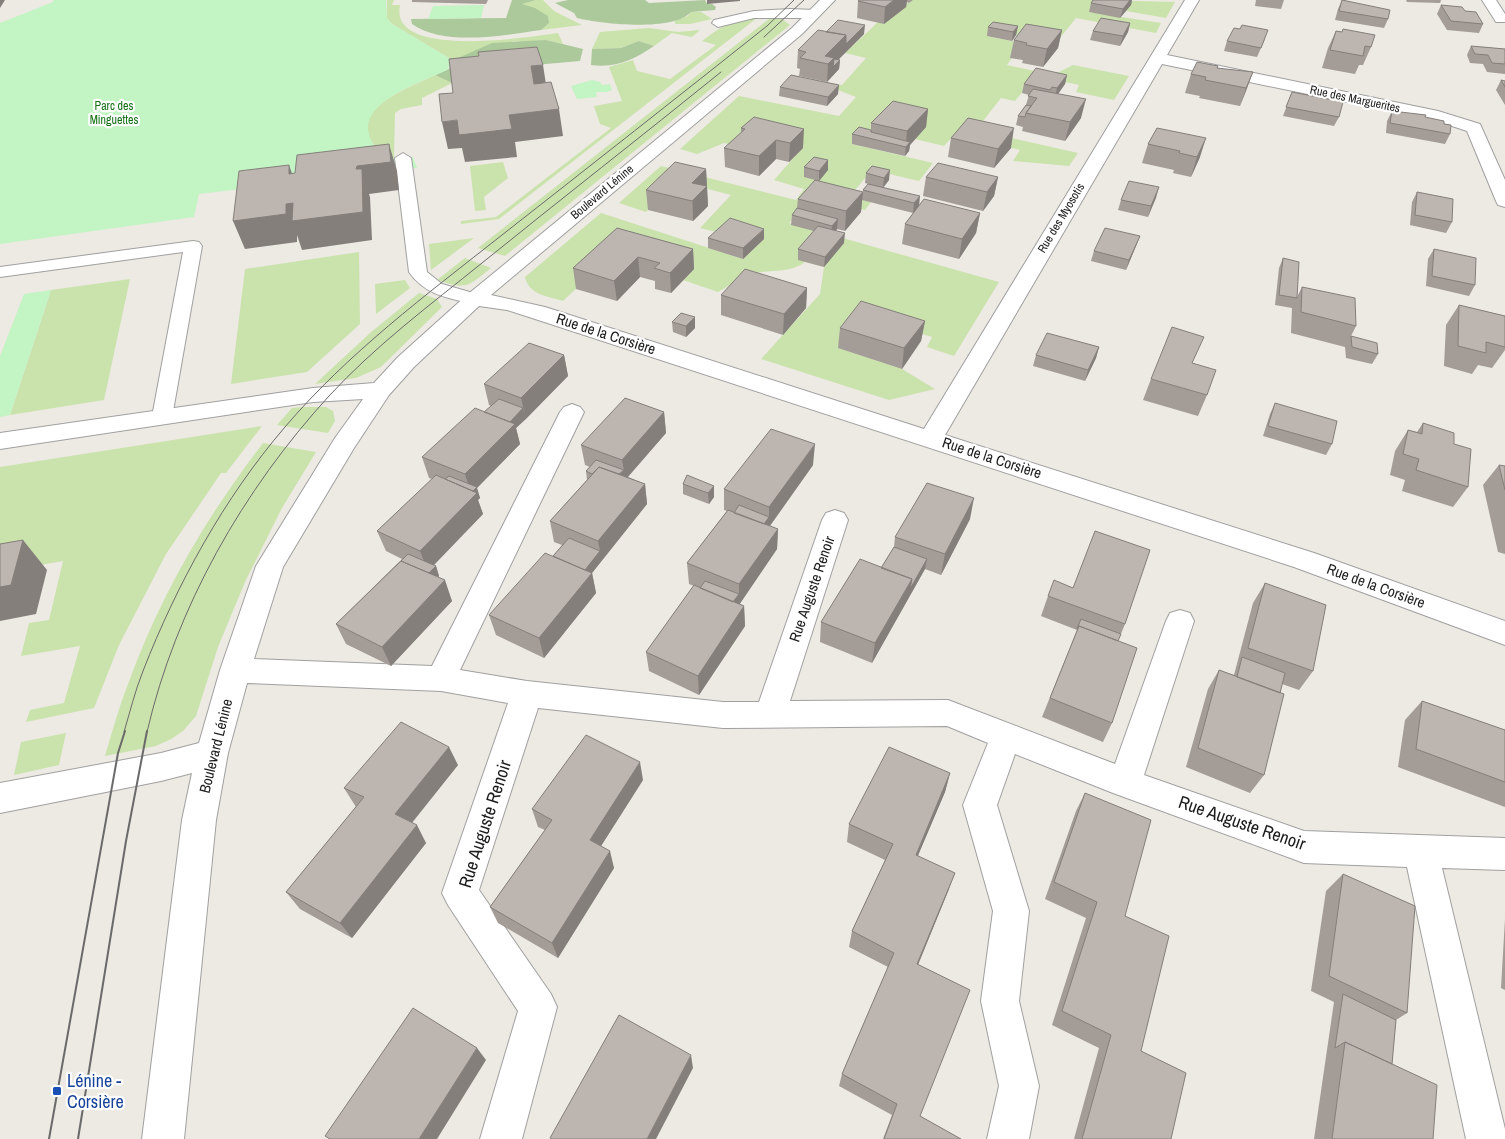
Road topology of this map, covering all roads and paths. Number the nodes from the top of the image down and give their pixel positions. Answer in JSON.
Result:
{"nodes":[{"id":1,"x":1192,"y":0,"type":"edge"},
{"id":2,"x":1489,"y":0,"type":"edge"},
{"id":3,"x":821,"y":7,"type":"edge"},
{"id":4,"x":1501,"y":19,"type":"dead end"},
{"id":5,"x":718,"y":23,"type":"dead end"},
{"id":6,"x":1157,"y":58,"type":"junction"},
{"id":7,"x":403,"y":158,"type":"dead end"},
{"id":8,"x":1505,"y":201,"type":"edge"},
{"id":9,"x":0,"y":272,"type":"edge"},
{"id":10,"x":474,"y":299,"type":"junction"},
{"id":11,"x":381,"y":390,"type":"junction"},
{"id":12,"x":572,"y":412,"type":"dead end"},
{"id":13,"x":162,"y":417,"type":"junction"},
{"id":14,"x":932,"y":438,"type":"junction"},
{"id":15,"x":0,"y":441,"type":"edge"},
{"id":16,"x":835,"y":520,"type":"dead end"},
{"id":17,"x":1180,"y":621,"type":"dead end"},
{"id":18,"x":1505,"y":634,"type":"edge"},
{"id":19,"x":235,"y":670,"type":"junction"},
{"id":20,"x":441,"y":679,"type":"junction"},
{"id":21,"x":527,"y":694,"type":"junction"},
{"id":22,"x":770,"y":714,"type":"junction"},
{"id":23,"x":1006,"y":736,"type":"junction"},
{"id":24,"x":212,"y":753,"type":"junction"},
{"id":25,"x":1125,"y":783,"type":"junction"},
{"id":26,"x":0,"y":798,"type":"edge"},
{"id":27,"x":1421,"y":851,"type":"junction"},
{"id":28,"x":1505,"y":854,"type":"edge"},
{"id":29,"x":163,"y":1139,"type":"edge"},
{"id":30,"x":501,"y":1139,"type":"edge"},
{"id":31,"x":1008,"y":1139,"type":"edge"},
{"id":32,"x":1486,"y":1139,"type":"edge"}],
"edges":[{"from":1,"to":6,"type":"street","name":"Rue des Myosotis"},
{"from":2,"to":4,"type":"street"},
{"from":3,"to":5,"type":"lane"},
{"from":3,"to":10,"type":"street","name":"Boulevard Lénine"},
{"from":6,"to":8,"type":"street","name":"Rue des Marguerites"},
{"from":6,"to":14,"type":"street","name":"Rue des Myosotis"},
{"from":7,"to":10,"type":"lane"},
{"from":9,"to":13,"type":"lane"},
{"from":10,"to":11,"type":"street","name":"Boulevard Lénine"},
{"from":10,"to":14,"type":"street","name":"Rue de la Corsière"},
{"from":11,"to":13,"type":"street"},
{"from":11,"to":19,"type":"street","name":"Boulevard Lénine"},
{"from":12,"to":20,"type":"street"},
{"from":13,"to":15,"type":"street"},
{"from":14,"to":18,"type":"street","name":"Rue de la Corsière"},
{"from":16,"to":22,"type":"street","name":"Rue Auguste Renoir"},
{"from":17,"to":25,"type":"street"},
{"from":19,"to":20,"type":"street","name":"Rue Auguste Renoir"},
{"from":19,"to":24,"type":"street","name":"Boulevard Lénine"},
{"from":20,"to":21,"type":"street","name":"Rue Auguste Renoir"},
{"from":21,"to":22,"type":"street","name":"Rue Auguste Renoir"},
{"from":21,"to":30,"type":"street","name":"Rue Auguste Renoir"},
{"from":22,"to":23,"type":"street","name":"Rue Auguste Renoir"},
{"from":23,"to":25,"type":"street","name":"Rue Auguste Renoir"},
{"from":23,"to":31,"type":"street"},
{"from":24,"to":26,"type":"street"},
{"from":24,"to":29,"type":"street","name":"Boulevard Lénine"},
{"from":25,"to":27,"type":"street","name":"Rue Auguste Renoir"},
{"from":27,"to":28,"type":"street","name":"Rue Auguste Renoir"},
{"from":27,"to":32,"type":"street"}]}
